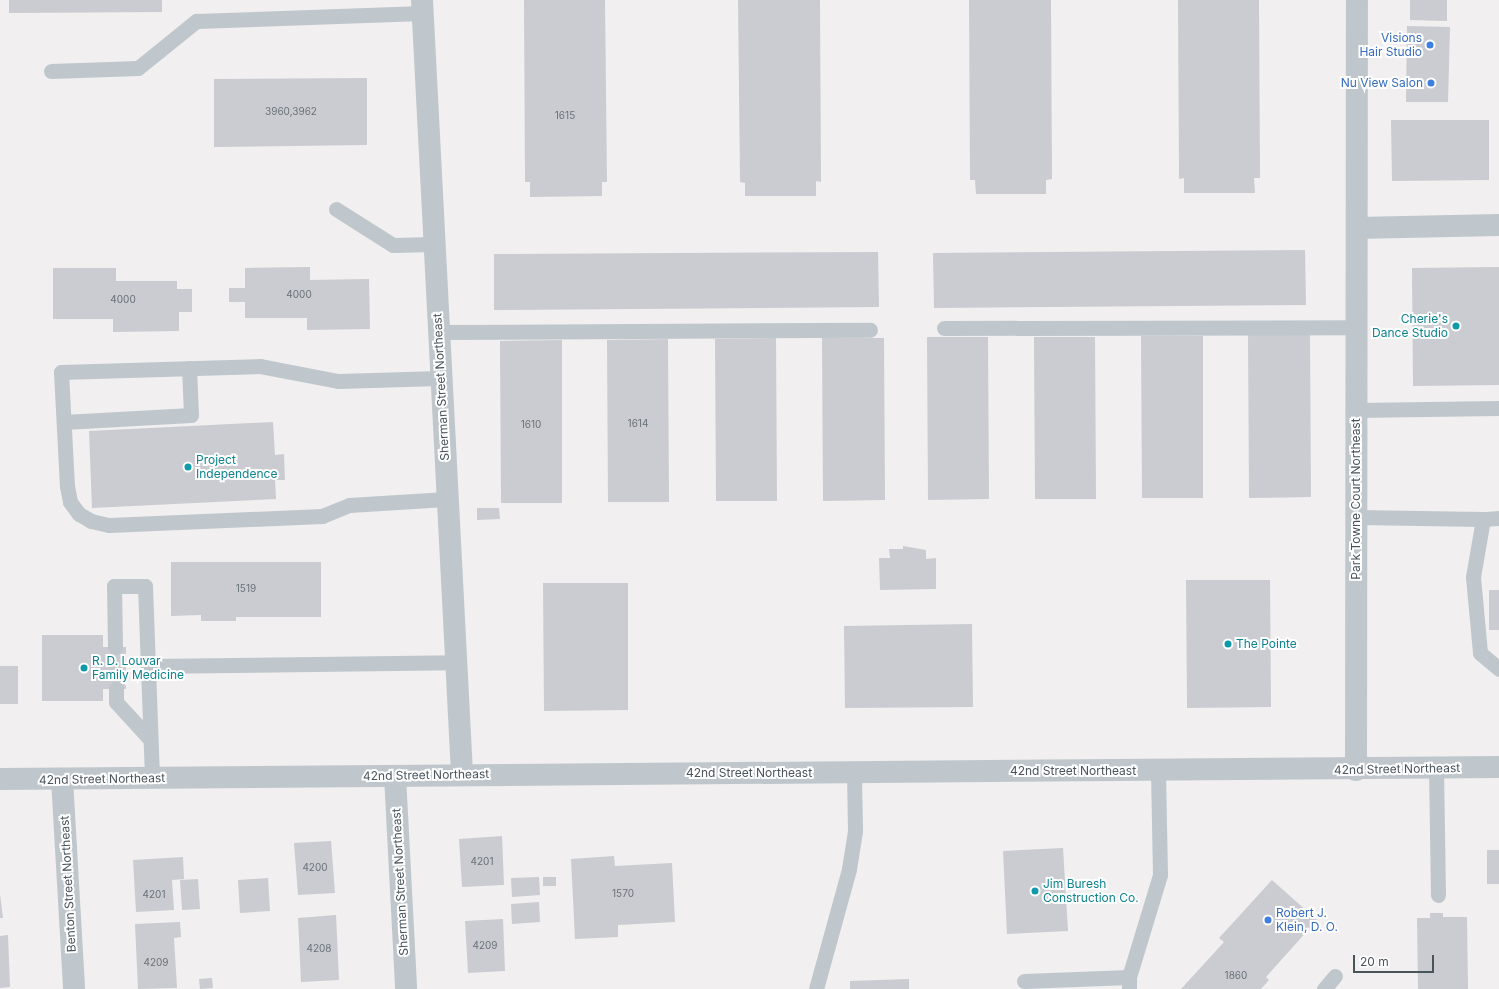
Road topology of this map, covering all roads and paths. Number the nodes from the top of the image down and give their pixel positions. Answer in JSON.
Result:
{"nodes":[{"id":1,"x":1357,"y":0,"type":"edge"},
{"id":2,"x":423,"y":7,"type":"edge"},
{"id":3,"x":52,"y":71,"type":"dead end"},
{"id":4,"x":336,"y":209,"type":"dead end"},
{"id":5,"x":1499,"y":225,"type":"edge"},
{"id":6,"x":1357,"y":228,"type":"junction"},
{"id":7,"x":434,"y":244,"type":"junction"},
{"id":8,"x":1357,"y":327,"type":"junction"},
{"id":9,"x":944,"y":328,"type":"dead end"},
{"id":10,"x":870,"y":330,"type":"dead end"},
{"id":11,"x":438,"y":332,"type":"junction"},
{"id":12,"x":189,"y":368,"type":"junction"},
{"id":13,"x":440,"y":378,"type":"junction"},
{"id":14,"x":1499,"y":408,"type":"edge"},
{"id":15,"x":1356,"y":410,"type":"junction"},
{"id":16,"x":64,"y":422,"type":"junction"},
{"id":17,"x":446,"y":499,"type":"junction"},
{"id":18,"x":1356,"y":517,"type":"junction"},
{"id":19,"x":1499,"y":518,"type":"edge"},
{"id":20,"x":1483,"y":519,"type":"junction"},
{"id":21,"x":115,"y":647,"type":"dead end"},
{"id":22,"x":455,"y":662,"type":"junction"},
{"id":23,"x":148,"y":666,"type":"junction"},
{"id":24,"x":1499,"y":669,"type":"edge"},
{"id":25,"x":116,"y":688,"type":"dead end"},
{"id":26,"x":149,"y":738,"type":"junction"},
{"id":27,"x":1499,"y":767,"type":"edge"},
{"id":28,"x":1436,"y":768,"type":"junction"},
{"id":29,"x":1158,"y":770,"type":"junction"},
{"id":30,"x":1356,"y":770,"type":"junction"},
{"id":31,"x":854,"y":772,"type":"junction"},
{"id":32,"x":462,"y":774,"type":"junction"},
{"id":33,"x":395,"y":776,"type":"junction"},
{"id":34,"x":152,"y":778,"type":"junction"},
{"id":35,"x":62,"y":779,"type":"junction"},
{"id":36,"x":0,"y":780,"type":"edge"},
{"id":37,"x":1438,"y":896,"type":"dead end"},
{"id":38,"x":1335,"y":976,"type":"dead end"},
{"id":39,"x":1024,"y":981,"type":"dead end"},
{"id":40,"x":1129,"y":983,"type":"edge"},
{"id":41,"x":74,"y":989,"type":"edge"},
{"id":42,"x":406,"y":989,"type":"edge"},
{"id":43,"x":816,"y":989,"type":"edge"},
{"id":44,"x":1324,"y":989,"type":"edge"}],
"edges":[{"from":1,"to":6,"type":"street","name":"Park Towne Court Northeast"},
{"from":2,"to":3,"type":"lane"},
{"from":2,"to":7,"type":"street","name":"Sherman Street Northeast"},
{"from":4,"to":7,"type":"lane"},
{"from":5,"to":6,"type":"street"},
{"from":6,"to":8,"type":"street","name":"Park Towne Court Northeast"},
{"from":7,"to":11,"type":"street","name":"Sherman Street Northeast"},
{"from":8,"to":9,"type":"lane"},
{"from":8,"to":15,"type":"street","name":"Park Towne Court Northeast"},
{"from":10,"to":11,"type":"lane"},
{"from":11,"to":13,"type":"street","name":"Sherman Street Northeast"},
{"from":12,"to":13,"type":"lane"},
{"from":12,"to":16,"type":"lane"},
{"from":12,"to":16,"type":"lane"},
{"from":13,"to":17,"type":"street","name":"Sherman Street Northeast"},
{"from":14,"to":15,"type":"lane"},
{"from":15,"to":18,"type":"street","name":"Park Towne Court Northeast"},
{"from":16,"to":17,"type":"lane"},
{"from":17,"to":22,"type":"street","name":"Sherman Street Northeast"},
{"from":18,"to":20,"type":"lane"},
{"from":18,"to":30,"type":"street","name":"Park Towne Court Northeast"},
{"from":19,"to":20,"type":"lane"},
{"from":20,"to":24,"type":"lane"},
{"from":21,"to":23,"type":"lane"},
{"from":22,"to":23,"type":"lane"},
{"from":22,"to":32,"type":"street","name":"Sherman Street Northeast"},
{"from":23,"to":26,"type":"lane"},
{"from":25,"to":26,"type":"lane"},
{"from":26,"to":34,"type":"lane"},
{"from":27,"to":28,"type":"street","name":"42nd Street Northeast"},
{"from":28,"to":30,"type":"street","name":"42nd Street Northeast"},
{"from":28,"to":37,"type":"lane"},
{"from":29,"to":30,"type":"street","name":"42nd Street Northeast"},
{"from":29,"to":31,"type":"street","name":"42nd Street Northeast"},
{"from":29,"to":40,"type":"lane"},
{"from":31,"to":32,"type":"street","name":"42nd Street Northeast"},
{"from":31,"to":43,"type":"lane"},
{"from":32,"to":33,"type":"street","name":"42nd Street Northeast"},
{"from":33,"to":34,"type":"street","name":"42nd Street Northeast"},
{"from":33,"to":42,"type":"street","name":"Sherman Street Northeast"},
{"from":34,"to":35,"type":"street","name":"42nd Street Northeast"},
{"from":35,"to":36,"type":"street","name":"42nd Street Northeast"},
{"from":35,"to":41,"type":"street","name":"Benton Street Northeast"},
{"from":38,"to":44,"type":"lane"},
{"from":39,"to":40,"type":"lane"}]}
